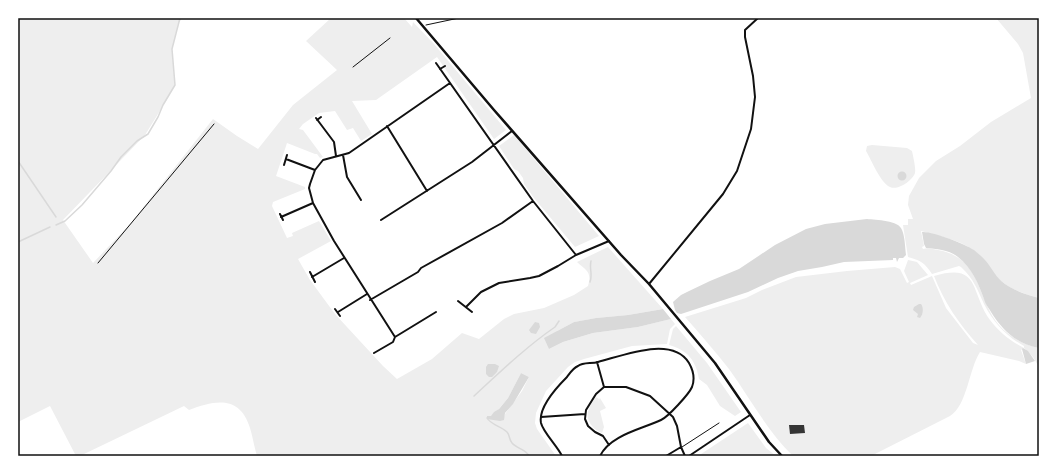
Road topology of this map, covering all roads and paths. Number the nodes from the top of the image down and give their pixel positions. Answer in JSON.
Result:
{"nodes":[{"id":1,"x":416,"y":18,"type":"edge"},
{"id":2,"x":459,"y":18,"type":"edge"},
{"id":3,"x":758,"y":18,"type":"edge"},
{"id":4,"x":423,"y":25,"type":"junction"},
{"id":5,"x":390,"y":38,"type":"dead end"},
{"id":6,"x":436,"y":63,"type":"dead end"},
{"id":7,"x":445,"y":66,"type":"dead end"},
{"id":8,"x":353,"y":67,"type":"dead end"},
{"id":9,"x":440,"y":69,"type":"junction"},
{"id":10,"x":450,"y":83,"type":"junction"},
{"id":11,"x":321,"y":117,"type":"dead end"},
{"id":12,"x":214,"y":124,"type":"dead end"},
{"id":13,"x":387,"y":126,"type":"junction"},
{"id":14,"x":513,"y":131,"type":"junction"},
{"id":15,"x":494,"y":145,"type":"junction"},
{"id":16,"x":287,"y":155,"type":"dead end"},
{"id":17,"x":343,"y":155,"type":"junction"},
{"id":18,"x":336,"y":156,"type":"junction"},
{"id":19,"x":286,"y":159,"type":"junction"},
{"id":20,"x":284,"y":165,"type":"dead end"},
{"id":21,"x":315,"y":170,"type":"junction"},
{"id":22,"x":426,"y":191,"type":"junction"},
{"id":23,"x":361,"y":200,"type":"dead end"},
{"id":24,"x":533,"y":201,"type":"junction"},
{"id":25,"x":313,"y":203,"type":"junction"},
{"id":26,"x":281,"y":217,"type":"dead end"},
{"id":27,"x":381,"y":220,"type":"dead end"},
{"id":28,"x":609,"y":241,"type":"junction"},
{"id":29,"x":576,"y":255,"type":"junction"},
{"id":30,"x":344,"y":258,"type":"junction"},
{"id":31,"x":98,"y":263,"type":"dead end"},
{"id":32,"x":310,"y":272,"type":"dead end"},
{"id":33,"x":312,"y":277,"type":"junction"},
{"id":34,"x":315,"y":282,"type":"dead end"},
{"id":35,"x":649,"y":284,"type":"junction"},
{"id":36,"x":367,"y":294,"type":"junction"},
{"id":37,"x":370,"y":300,"type":"junction"},
{"id":38,"x":458,"y":301,"type":"dead end"},
{"id":39,"x":466,"y":307,"type":"junction"},
{"id":40,"x":335,"y":309,"type":"dead end"},
{"id":41,"x":338,"y":312,"type":"junction"},
{"id":42,"x":436,"y":312,"type":"dead end"},
{"id":43,"x":472,"y":312,"type":"dead end"},
{"id":44,"x":340,"y":316,"type":"dead end"},
{"id":45,"x":395,"y":337,"type":"junction"},
{"id":46,"x":374,"y":353,"type":"dead end"},
{"id":47,"x":597,"y":362,"type":"junction"},
{"id":48,"x":604,"y":387,"type":"junction"},
{"id":49,"x":669,"y":413,"type":"junction"},
{"id":50,"x":585,"y":414,"type":"junction"},
{"id":51,"x":750,"y":415,"type":"junction"},
{"id":52,"x":541,"y":417,"type":"junction"},
{"id":53,"x":720,"y":424,"type":"dead end"},
{"id":54,"x":609,"y":445,"type":"junction"},
{"id":55,"x":681,"y":447,"type":"junction"},
{"id":56,"x":562,"y":456,"type":"edge"},
{"id":57,"x":600,"y":456,"type":"edge"},
{"id":58,"x":666,"y":456,"type":"edge"},
{"id":59,"x":685,"y":456,"type":"edge"},
{"id":60,"x":689,"y":456,"type":"edge"},
{"id":61,"x":782,"y":456,"type":"edge"}],
"edges":[{"from":1,"to":4,"type":"street"},
{"from":2,"to":4,"type":"path"},
{"from":3,"to":35,"type":"street"},
{"from":4,"to":14,"type":"street"},
{"from":5,"to":8,"type":"path"},
{"from":6,"to":9,"type":"street"},
{"from":7,"to":9,"type":"street"},
{"from":9,"to":10,"type":"street"},
{"from":10,"to":13,"type":"street"},
{"from":10,"to":15,"type":"street"},
{"from":11,"to":18,"type":"street"},
{"from":12,"to":31,"type":"path"},
{"from":13,"to":17,"type":"street"},
{"from":13,"to":22,"type":"street"},
{"from":14,"to":15,"type":"street"},
{"from":14,"to":28,"type":"street"},
{"from":15,"to":22,"type":"street"},
{"from":15,"to":24,"type":"street"},
{"from":16,"to":19,"type":"street"},
{"from":17,"to":18,"type":"street"},
{"from":17,"to":23,"type":"street"},
{"from":18,"to":21,"type":"street"},
{"from":19,"to":20,"type":"street"},
{"from":19,"to":21,"type":"street"},
{"from":21,"to":25,"type":"street"},
{"from":22,"to":27,"type":"street"},
{"from":24,"to":29,"type":"street"},
{"from":24,"to":37,"type":"street"},
{"from":25,"to":26,"type":"street"},
{"from":25,"to":30,"type":"street"},
{"from":28,"to":29,"type":"street"},
{"from":28,"to":35,"type":"street"},
{"from":29,"to":39,"type":"street"},
{"from":30,"to":33,"type":"street"},
{"from":30,"to":36,"type":"street"},
{"from":32,"to":33,"type":"street"},
{"from":33,"to":34,"type":"street"},
{"from":35,"to":51,"type":"street"},
{"from":36,"to":37,"type":"street"},
{"from":36,"to":41,"type":"street"},
{"from":37,"to":45,"type":"street"},
{"from":38,"to":39,"type":"street"},
{"from":39,"to":43,"type":"street"},
{"from":40,"to":41,"type":"street"},
{"from":41,"to":44,"type":"street"},
{"from":42,"to":45,"type":"street"},
{"from":45,"to":46,"type":"street"},
{"from":47,"to":48,"type":"street"},
{"from":47,"to":49,"type":"street"},
{"from":47,"to":52,"type":"street"},
{"from":48,"to":49,"type":"street"},
{"from":48,"to":50,"type":"street"},
{"from":49,"to":54,"type":"street"},
{"from":49,"to":55,"type":"street"},
{"from":50,"to":52,"type":"street"},
{"from":50,"to":54,"type":"street"},
{"from":51,"to":60,"type":"street"},
{"from":51,"to":61,"type":"street"},
{"from":52,"to":56,"type":"street"},
{"from":53,"to":55,"type":"lane"},
{"from":54,"to":57,"type":"street"},
{"from":55,"to":58,"type":"street"},
{"from":55,"to":59,"type":"street"}]}
